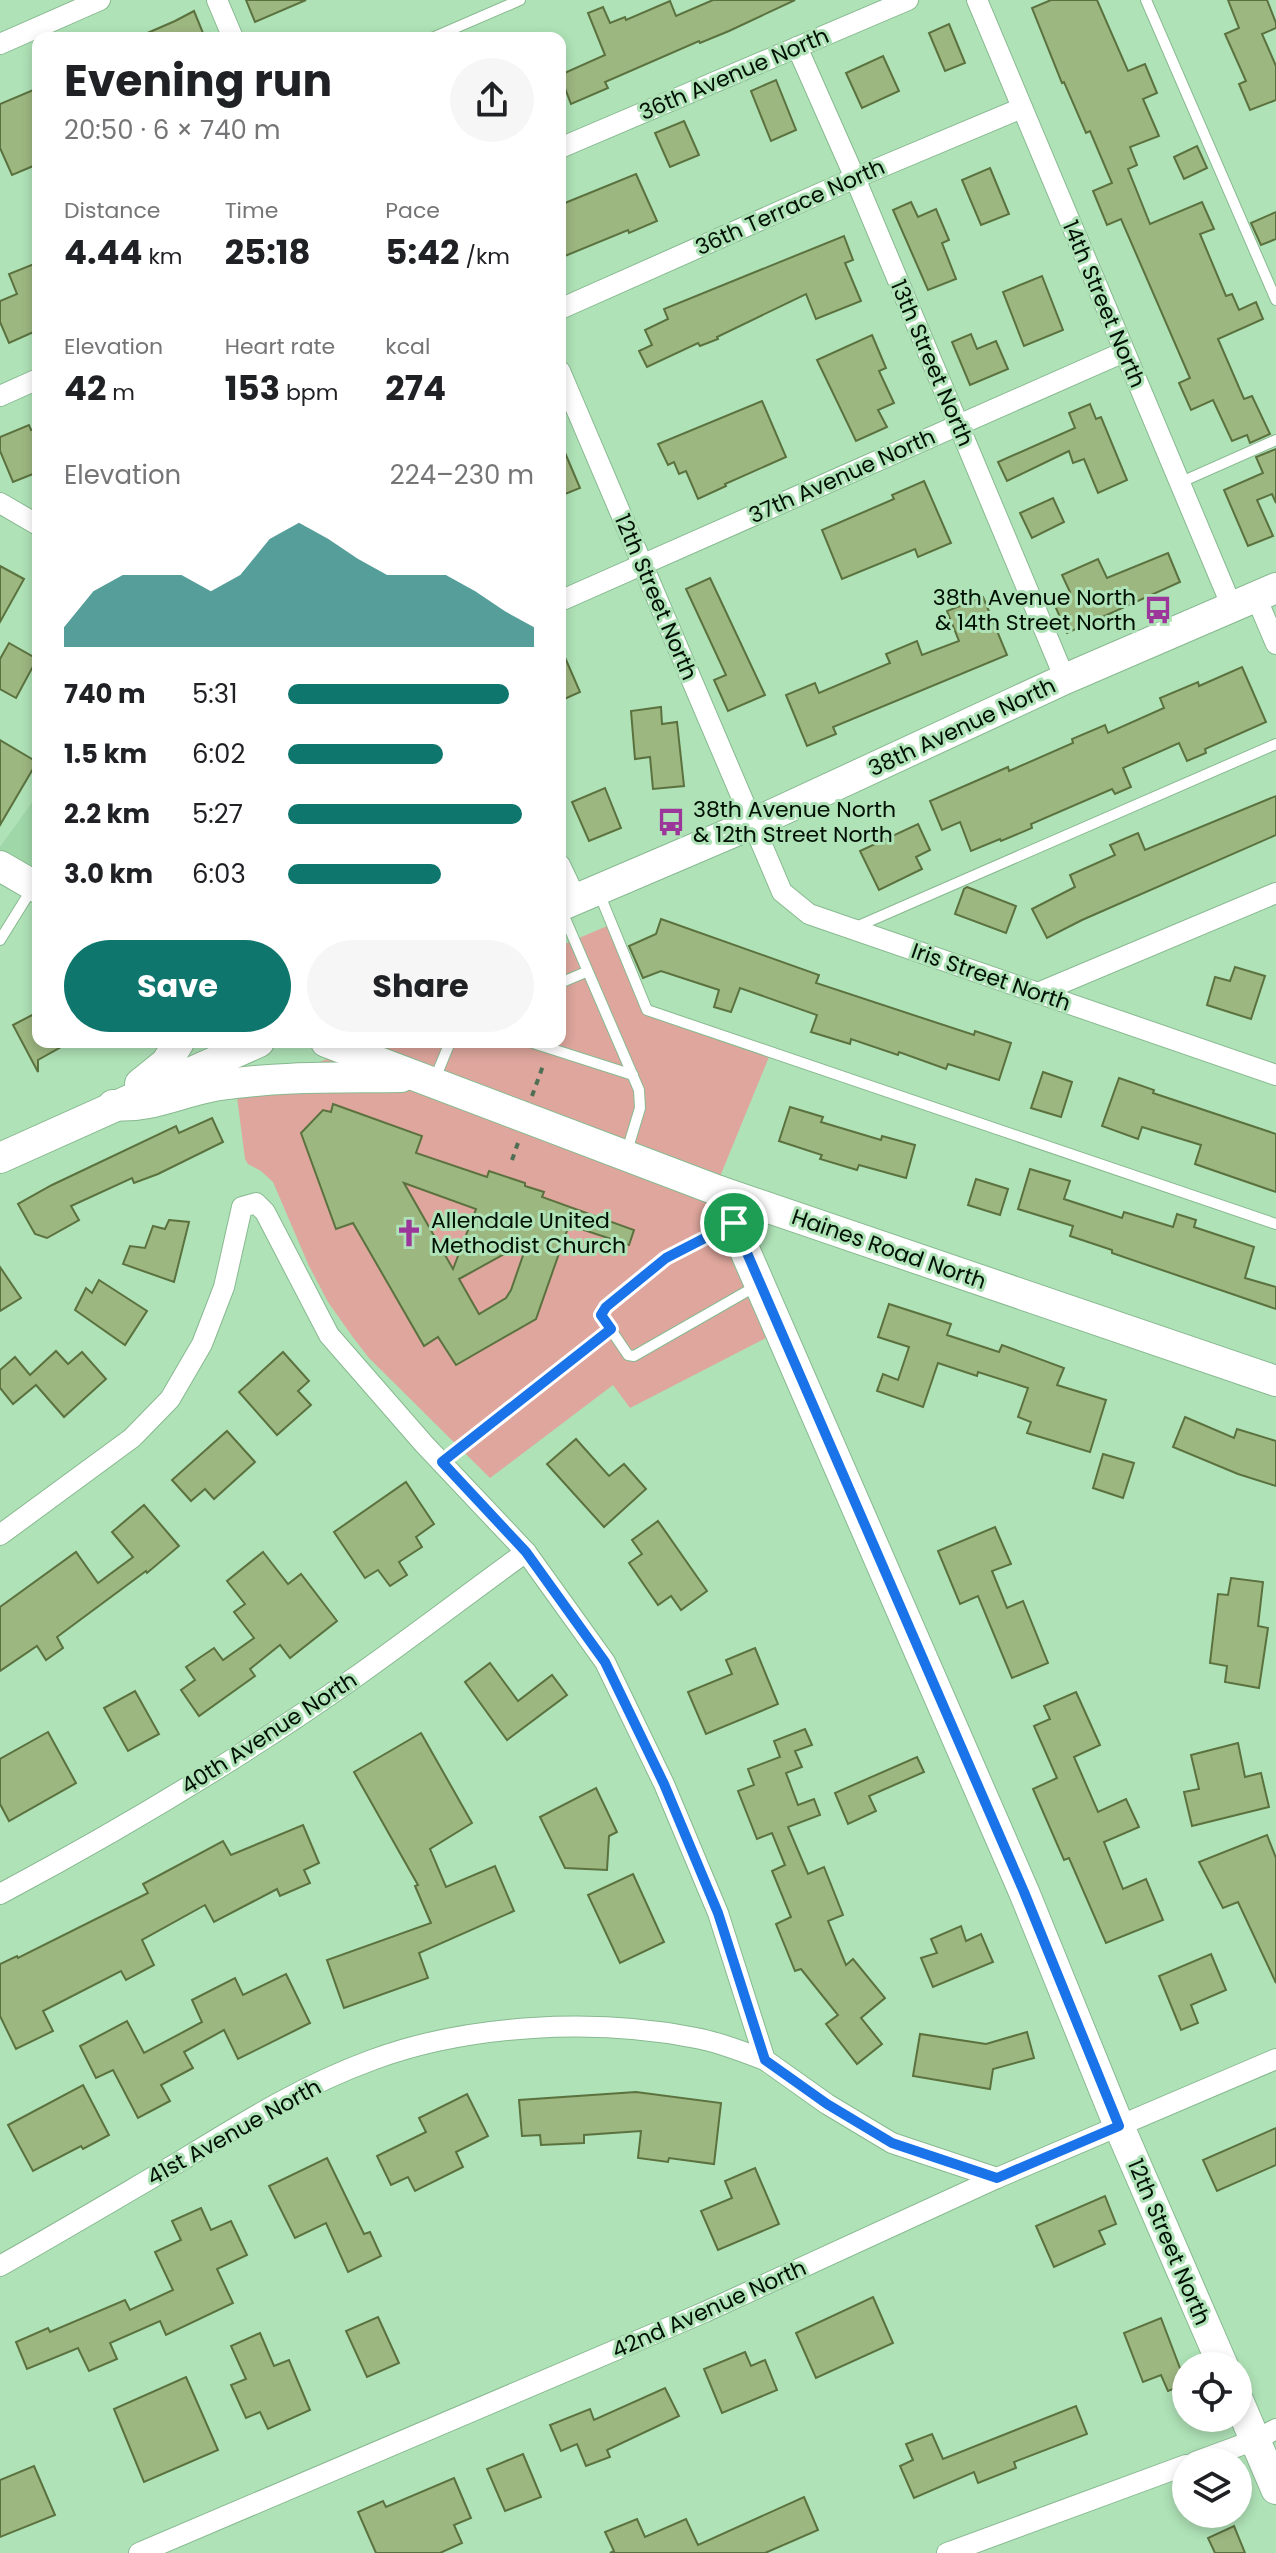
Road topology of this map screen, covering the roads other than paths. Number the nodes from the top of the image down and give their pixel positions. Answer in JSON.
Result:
{"nodes":[{"id":1,"x":100,"y":0,"type":"edge"},
{"id":2,"x":217,"y":0,"type":"edge"},
{"id":3,"x":520,"y":0,"type":"edge"},
{"id":4,"x":908,"y":0,"type":"edge"},
{"id":5,"x":977,"y":0,"type":"edge"},
{"id":6,"x":1146,"y":0,"type":"edge"},
{"id":7,"x":230,"y":32,"type":"edge"},
{"id":8,"x":446,"y":32,"type":"edge"},
{"id":9,"x":0,"y":44,"type":"edge"},
{"id":10,"x":797,"y":47,"type":"junction"},
{"id":11,"x":1022,"y":108,"type":"junction"},
{"id":12,"x":566,"y":145,"type":"edge"},
{"id":13,"x":855,"y":178,"type":"junction"},
{"id":14,"x":1276,"y":300,"type":"edge"},
{"id":15,"x":566,"y":306,"type":"edge"},
{"id":16,"x":1124,"y":352,"type":"junction"},
{"id":17,"x":32,"y":382,"type":"edge"},
{"id":18,"x":566,"y":385,"type":"edge"},
{"id":19,"x":0,"y":396,"type":"edge"},
{"id":20,"x":957,"y":425,"type":"junction"},
{"id":21,"x":1276,"y":440,"type":"edge"},
{"id":22,"x":1179,"y":483,"type":"junction"},
{"id":23,"x":0,"y":503,"type":"edge"},
{"id":24,"x":32,"y":522,"type":"edge"},
{"id":25,"x":642,"y":564,"type":"junction"},
{"id":26,"x":1255,"y":597,"type":"edge"},
{"id":27,"x":566,"y":598,"type":"edge"},
{"id":28,"x":1276,"y":644,"type":"edge"},
{"id":29,"x":1065,"y":679,"type":"junction"},
{"id":30,"x":1276,"y":744,"type":"edge"},
{"id":31,"x":752,"y":824,"type":"junction"},
{"id":32,"x":0,"y":866,"type":"edge"},
{"id":33,"x":566,"y":881,"type":"edge"},
{"id":34,"x":32,"y":885,"type":"edge"},
{"id":35,"x":32,"y":893,"type":"edge"},
{"id":36,"x":1276,"y":893,"type":"edge"},
{"id":37,"x":573,"y":900,"type":"edge"},
{"id":38,"x":852,"y":929,"type":"junction"},
{"id":39,"x":0,"y":940,"type":"edge"},
{"id":40,"x":586,"y":972,"type":"junction"},
{"id":41,"x":566,"y":980,"type":"edge"},
{"id":42,"x":1038,"y":993,"type":"junction"},
{"id":43,"x":175,"y":1048,"type":"edge"},
{"id":44,"x":245,"y":1048,"type":"edge"},
{"id":45,"x":342,"y":1048,"type":"edge"},
{"id":46,"x":390,"y":1048,"type":"edge"},
{"id":47,"x":446,"y":1048,"type":"edge"},
{"id":48,"x":550,"y":1048,"type":"edge"},
{"id":49,"x":633,"y":1075,"type":"junction"},
{"id":50,"x":1276,"y":1075,"type":"edge"},
{"id":51,"x":426,"y":1080,"type":"junction"},
{"id":52,"x":113,"y":1105,"type":"junction"},
{"id":53,"x":3,"y":1154,"type":"edge"},
{"id":54,"x":626,"y":1156,"type":"junction"},
{"id":55,"x":719,"y":1191,"type":"junction"},
{"id":56,"x":734,"y":1223,"type":"junction"},
{"id":57,"x":1276,"y":1224,"type":"edge"},
{"id":58,"x":760,"y":1284,"type":"junction"},
{"id":59,"x":611,"y":1329,"type":"junction"},
{"id":60,"x":1276,"y":1381,"type":"edge"},
{"id":61,"x":442,"y":1462,"type":"junction"},
{"id":62,"x":0,"y":1535,"type":"edge"},
{"id":63,"x":526,"y":1552,"type":"junction"},
{"id":64,"x":0,"y":1894,"type":"edge"},
{"id":65,"x":1276,"y":2059,"type":"edge"},
{"id":66,"x":765,"y":2060,"type":"junction"},
{"id":67,"x":1119,"y":2126,"type":"junction"},
{"id":68,"x":997,"y":2178,"type":"junction"},
{"id":69,"x":0,"y":2266,"type":"edge"},
{"id":70,"x":1217,"y":2352,"type":"edge"},
{"id":71,"x":1252,"y":2417,"type":"edge"},
{"id":72,"x":1266,"y":2434,"type":"edge"},
{"id":73,"x":1230,"y":2448,"type":"edge"},
{"id":74,"x":1172,"y":2470,"type":"edge"},
{"id":75,"x":1276,"y":2489,"type":"edge"},
{"id":76,"x":139,"y":2553,"type":"edge"},
{"id":77,"x":947,"y":2553,"type":"edge"}],
"edges":[{"from":1,"to":9,"type":"street"},
{"from":2,"to":7,"type":"street"},
{"from":3,"to":8,"type":"lane"},
{"from":4,"to":10,"type":"street","name":"36th Avenue North"},
{"from":5,"to":11,"type":"street","name":"14th Street North"},
{"from":6,"to":14,"type":"lane"},
{"from":10,"to":12,"type":"street","name":"36th Avenue North"},
{"from":10,"to":13,"type":"street","name":"13th Street North"},
{"from":11,"to":13,"type":"street","name":"36th Terrace North"},
{"from":11,"to":16,"type":"street","name":"14th Street North"},
{"from":13,"to":15,"type":"street","name":"36th Terrace North"},
{"from":13,"to":20,"type":"street","name":"13th Street North"},
{"from":16,"to":20,"type":"street","name":"37th Avenue North"},
{"from":16,"to":22,"type":"street","name":"14th Street North"},
{"from":17,"to":19,"type":"street"},
{"from":18,"to":25,"type":"street","name":"12th Street North"},
{"from":20,"to":25,"type":"street","name":"37th Avenue North"},
{"from":20,"to":29,"type":"street","name":"13th Street North"},
{"from":21,"to":22,"type":"lane"},
{"from":22,"to":26,"type":"street","name":"14th Street North"},
{"from":23,"to":24,"type":"street"},
{"from":25,"to":27,"type":"street","name":"37th Avenue North"},
{"from":25,"to":31,"type":"street","name":"12th Street North"},
{"from":26,"to":28,"type":"street","name":"14th Street North"},
{"from":26,"to":29,"type":"street","name":"38th Avenue North"},
{"from":29,"to":31,"type":"street","name":"38th Avenue North"},
{"from":30,"to":38,"type":"lane"},
{"from":31,"to":37,"type":"street","name":"38th Avenue North"},
{"from":31,"to":38,"type":"street","name":"Iris Street North"},
{"from":32,"to":34,"type":"street"},
{"from":33,"to":37,"type":"street"},
{"from":35,"to":39,"type":"lane"},
{"from":36,"to":42,"type":"street"},
{"from":37,"to":40,"type":"lane"},
{"from":37,"to":57,"type":"lane"},
{"from":38,"to":42,"type":"street","name":"Iris Street North"},
{"from":40,"to":41,"type":"lane"},
{"from":40,"to":49,"type":"lane"},
{"from":42,"to":50,"type":"street","name":"Iris Street North"},
{"from":43,"to":52,"type":"street"},
{"from":44,"to":52,"type":"street"},
{"from":45,"to":51,"type":"street","name":"Haines Road North"},
{"from":46,"to":51,"type":"street"},
{"from":47,"to":51,"type":"lane"},
{"from":48,"to":49,"type":"lane"},
{"from":49,"to":54,"type":"lane"},
{"from":51,"to":52,"type":"street"},
{"from":51,"to":54,"type":"street","name":"Haines Road North"},
{"from":52,"to":53,"type":"street"},
{"from":54,"to":55,"type":"street","name":"Haines Road North"},
{"from":55,"to":56,"type":"street","name":"12th Street North"},
{"from":55,"to":60,"type":"street","name":"Haines Road North"},
{"from":56,"to":58,"type":"street","name":"12th Street North"},
{"from":56,"to":59,"type":"lane"},
{"from":58,"to":59,"type":"lane"},
{"from":58,"to":67,"type":"street","name":"12th Street North"},
{"from":59,"to":61,"type":"lane"},
{"from":61,"to":62,"type":"street"},
{"from":61,"to":63,"type":"street"},
{"from":63,"to":64,"type":"street","name":"40th Avenue North"},
{"from":63,"to":66,"type":"street"},
{"from":65,"to":67,"type":"street","name":"42nd Avenue North"},
{"from":66,"to":68,"type":"street","name":"41st Avenue North"},
{"from":66,"to":69,"type":"street","name":"41st Avenue North"},
{"from":67,"to":68,"type":"street","name":"42nd Avenue North"},
{"from":67,"to":70,"type":"street","name":"12th Street North"},
{"from":68,"to":76,"type":"street","name":"42nd Avenue North"},
{"from":71,"to":72,"type":"street"},
{"from":72,"to":73,"type":"street"},
{"from":72,"to":75,"type":"street"},
{"from":74,"to":77,"type":"street"}]}
